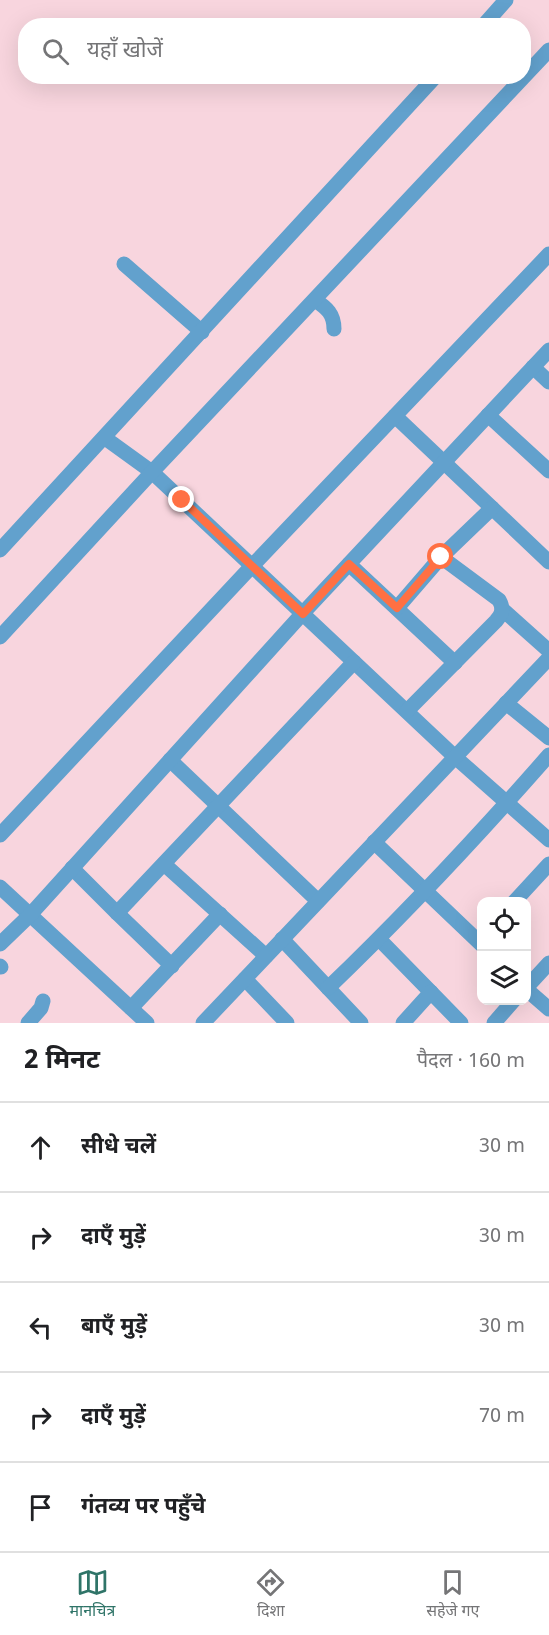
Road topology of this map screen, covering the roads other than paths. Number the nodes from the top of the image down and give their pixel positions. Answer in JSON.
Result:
{"nodes":[{"id":1,"x":506,"y":0,"type":"edge"},
{"id":2,"x":490,"y":18,"type":"edge"},
{"id":3,"x":549,"y":50,"type":"edge"},
{"id":4,"x":531,"y":69,"type":"edge"},
{"id":5,"x":429,"y":84,"type":"edge"},
{"id":6,"x":517,"y":84,"type":"edge"},
{"id":7,"x":549,"y":254,"type":"edge"},
{"id":8,"x":124,"y":264,"type":"dead end"},
{"id":9,"x":315,"y":300,"type":"junction"},
{"id":10,"x":334,"y":329,"type":"dead end"},
{"id":11,"x":202,"y":332,"type":"junction"},
{"id":12,"x":549,"y":350,"type":"edge"},
{"id":13,"x":533,"y":367,"type":"junction"},
{"id":14,"x":549,"y":382,"type":"edge"},
{"id":15,"x":488,"y":415,"type":"junction"},
{"id":16,"x":395,"y":416,"type":"junction"},
{"id":17,"x":105,"y":438,"type":"junction"},
{"id":18,"x":444,"y":462,"type":"junction"},
{"id":19,"x":549,"y":471,"type":"edge"},
{"id":20,"x":152,"y":472,"type":"junction"},
{"id":21,"x":492,"y":508,"type":"junction"},
{"id":22,"x":0,"y":550,"type":"edge"},
{"id":23,"x":441,"y":557,"type":"junction"},
{"id":24,"x":549,"y":562,"type":"edge"},
{"id":25,"x":349,"y":564,"type":"junction"},
{"id":26,"x":252,"y":566,"type":"junction"},
{"id":27,"x":397,"y":608,"type":"junction"},
{"id":28,"x":502,"y":609,"type":"junction"},
{"id":29,"x":303,"y":614,"type":"junction"},
{"id":30,"x":0,"y":637,"type":"edge"},
{"id":31,"x":549,"y":651,"type":"edge"},
{"id":32,"x":549,"y":658,"type":"edge"},
{"id":33,"x":354,"y":662,"type":"junction"},
{"id":34,"x":455,"y":663,"type":"junction"},
{"id":35,"x":506,"y":703,"type":"junction"},
{"id":36,"x":407,"y":711,"type":"junction"},
{"id":37,"x":549,"y":738,"type":"edge"},
{"id":38,"x":549,"y":755,"type":"edge"},
{"id":39,"x":455,"y":757,"type":"junction"},
{"id":40,"x":170,"y":760,"type":"junction"},
{"id":41,"x":507,"y":803,"type":"junction"},
{"id":42,"x":218,"y":806,"type":"junction"},
{"id":43,"x":0,"y":835,"type":"edge"},
{"id":44,"x":549,"y":840,"type":"edge"},
{"id":45,"x":374,"y":842,"type":"junction"},
{"id":46,"x":164,"y":864,"type":"junction"},
{"id":47,"x":549,"y":864,"type":"edge"},
{"id":48,"x":72,"y":868,"type":"junction"},
{"id":49,"x":0,"y":887,"type":"edge"},
{"id":50,"x":425,"y":891,"type":"junction"},
{"id":51,"x":519,"y":897,"type":"edge"},
{"id":52,"x":318,"y":901,"type":"junction"},
{"id":53,"x":117,"y":913,"type":"junction"},
{"id":54,"x":220,"y":914,"type":"junction"},
{"id":55,"x":30,"y":915,"type":"junction"},
{"id":56,"x":477,"y":938,"type":"edge"},
{"id":57,"x":282,"y":939,"type":"junction"},
{"id":58,"x":379,"y":939,"type":"junction"},
{"id":59,"x":0,"y":944,"type":"edge"},
{"id":60,"x":266,"y":956,"type":"junction"},
{"id":61,"x":549,"y":963,"type":"edge"},
{"id":62,"x":172,"y":966,"type":"junction"},
{"id":63,"x":244,"y":979,"type":"junction"},
{"id":64,"x":531,"y":983,"type":"edge"},
{"id":65,"x":328,"y":988,"type":"junction"},
{"id":66,"x":431,"y":992,"type":"junction"},
{"id":67,"x":531,"y":992,"type":"edge"},
{"id":68,"x":43,"y":1001,"type":"dead end"},
{"id":69,"x":510,"y":1005,"type":"edge"},
{"id":70,"x":131,"y":1008,"type":"junction"},
{"id":71,"x":549,"y":1008,"type":"edge"},
{"id":72,"x":279,"y":1020,"type":"edge"},
{"id":73,"x":28,"y":1023,"type":"edge"},
{"id":74,"x":147,"y":1023,"type":"edge"},
{"id":75,"x":203,"y":1023,"type":"edge"},
{"id":76,"x":360,"y":1023,"type":"edge"},
{"id":77,"x":403,"y":1023,"type":"edge"},
{"id":78,"x":461,"y":1023,"type":"edge"},
{"id":79,"x":494,"y":1023,"type":"edge"}],
"edges":[{"from":1,"to":2,"type":"street"},
{"from":3,"to":4,"type":"street"},
{"from":5,"to":11,"type":"street"},
{"from":6,"to":9,"type":"street"},
{"from":7,"to":16,"type":"street"},
{"from":8,"to":11,"type":"street"},
{"from":9,"to":10,"type":"street"},
{"from":9,"to":20,"type":"street"},
{"from":11,"to":17,"type":"street"},
{"from":12,"to":13,"type":"street"},
{"from":13,"to":14,"type":"street"},
{"from":13,"to":15,"type":"street"},
{"from":15,"to":18,"type":"street"},
{"from":15,"to":19,"type":"street"},
{"from":16,"to":18,"type":"street"},
{"from":16,"to":26,"type":"street"},
{"from":17,"to":20,"type":"street"},
{"from":17,"to":22,"type":"street"},
{"from":18,"to":21,"type":"street"},
{"from":18,"to":25,"type":"street"},
{"from":20,"to":26,"type":"street"},
{"from":20,"to":30,"type":"street"},
{"from":21,"to":23,"type":"street"},
{"from":21,"to":24,"type":"street"},
{"from":23,"to":27,"type":"street"},
{"from":23,"to":28,"type":"street"},
{"from":25,"to":27,"type":"street"},
{"from":25,"to":29,"type":"street"},
{"from":26,"to":29,"type":"street"},
{"from":26,"to":43,"type":"street"},
{"from":27,"to":34,"type":"street"},
{"from":28,"to":31,"type":"street"},
{"from":28,"to":34,"type":"street"},
{"from":29,"to":33,"type":"street"},
{"from":29,"to":40,"type":"street"},
{"from":32,"to":35,"type":"street"},
{"from":33,"to":36,"type":"street"},
{"from":33,"to":42,"type":"street"},
{"from":34,"to":36,"type":"street"},
{"from":35,"to":37,"type":"street"},
{"from":35,"to":39,"type":"street"},
{"from":36,"to":39,"type":"street"},
{"from":38,"to":41,"type":"street"},
{"from":39,"to":41,"type":"street"},
{"from":39,"to":45,"type":"street"},
{"from":40,"to":42,"type":"street"},
{"from":40,"to":48,"type":"street"},
{"from":41,"to":44,"type":"street"},
{"from":41,"to":50,"type":"street"},
{"from":42,"to":46,"type":"street"},
{"from":42,"to":52,"type":"street"},
{"from":45,"to":50,"type":"street"},
{"from":45,"to":52,"type":"street"},
{"from":46,"to":53,"type":"street"},
{"from":46,"to":54,"type":"street"},
{"from":47,"to":51,"type":"street"},
{"from":48,"to":53,"type":"street"},
{"from":48,"to":55,"type":"street"},
{"from":49,"to":55,"type":"street"},
{"from":50,"to":56,"type":"street"},
{"from":50,"to":58,"type":"street"},
{"from":52,"to":57,"type":"street"},
{"from":53,"to":62,"type":"street"},
{"from":54,"to":60,"type":"street"},
{"from":54,"to":62,"type":"street"},
{"from":55,"to":59,"type":"street"},
{"from":55,"to":70,"type":"street"},
{"from":57,"to":60,"type":"street"},
{"from":57,"to":65,"type":"street"},
{"from":58,"to":65,"type":"street"},
{"from":58,"to":66,"type":"street"},
{"from":60,"to":63,"type":"street"},
{"from":61,"to":64,"type":"street"},
{"from":62,"to":70,"type":"street"},
{"from":63,"to":72,"type":"street"},
{"from":63,"to":75,"type":"street"},
{"from":65,"to":76,"type":"street"},
{"from":66,"to":77,"type":"street"},
{"from":66,"to":78,"type":"street"},
{"from":67,"to":71,"type":"street"},
{"from":68,"to":73,"type":"street"},
{"from":69,"to":79,"type":"street"},
{"from":70,"to":74,"type":"street"}]}
